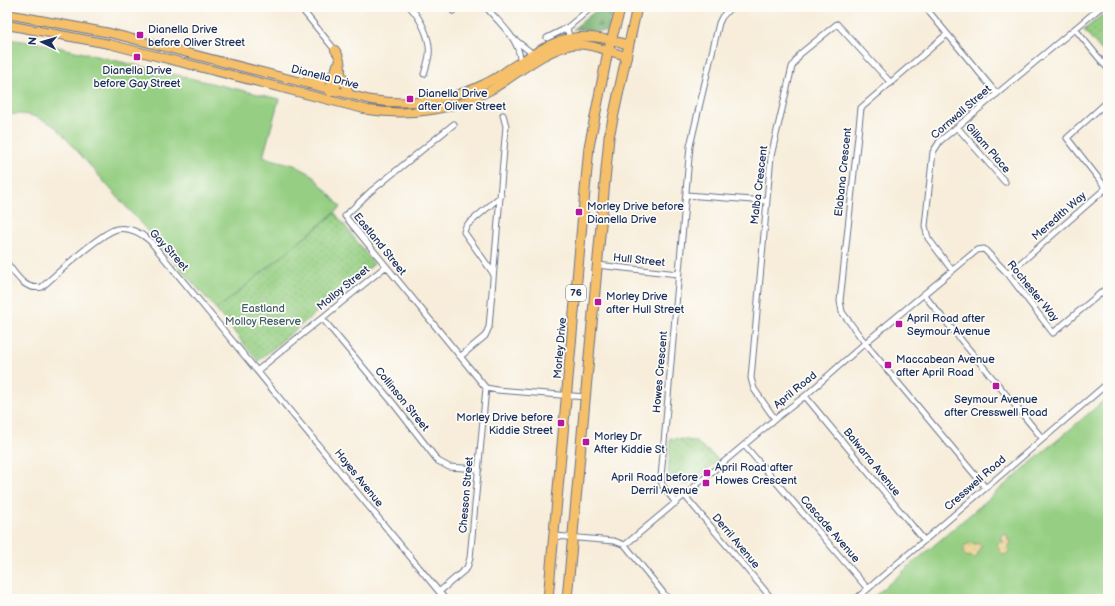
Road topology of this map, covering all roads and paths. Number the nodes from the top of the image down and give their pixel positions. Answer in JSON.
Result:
{"nodes":[{"id":1,"x":300,"y":7,"type":"edge"},
{"id":2,"x":410,"y":7,"type":"edge"},
{"id":3,"x":458,"y":7,"type":"edge"},
{"id":4,"x":486,"y":7,"type":"edge"},
{"id":5,"x":592,"y":7,"type":"edge"},
{"id":6,"x":621,"y":7,"type":"edge"},
{"id":7,"x":637,"y":7,"type":"edge"},
{"id":8,"x":731,"y":7,"type":"edge"},
{"id":9,"x":925,"y":7,"type":"edge"},
{"id":10,"x":1101,"y":7,"type":"edge"},
{"id":11,"x":453,"y":11,"type":"dead end"},
{"id":12,"x":7,"y":14,"type":"edge"},
{"id":13,"x":7,"y":25,"type":"edge"},
{"id":14,"x":567,"y":28,"type":"junction"},
{"id":15,"x":1074,"y":29,"type":"junction"},
{"id":16,"x":947,"y":34,"type":"junction"},
{"id":17,"x":512,"y":38,"type":"junction"},
{"id":18,"x":547,"y":38,"type":"dead end"},
{"id":19,"x":612,"y":40,"type":"junction"},
{"id":20,"x":571,"y":41,"type":"junction"},
{"id":21,"x":629,"y":45,"type":"junction"},
{"id":22,"x":334,"y":50,"type":"joint"},
{"id":23,"x":608,"y":51,"type":"junction"},
{"id":24,"x":533,"y":54,"type":"junction"},
{"id":25,"x":627,"y":56,"type":"junction"},
{"id":26,"x":520,"y":62,"type":"junction"},
{"id":27,"x":1108,"y":69,"type":"edge"},
{"id":28,"x":338,"y":71,"type":"junction"},
{"id":29,"x":424,"y":74,"type":"dead end"},
{"id":30,"x":299,"y":82,"type":"junction"},
{"id":31,"x":891,"y":83,"type":"junction"},
{"id":32,"x":332,"y":90,"type":"junction"},
{"id":33,"x":349,"y":94,"type":"junction"},
{"id":34,"x":997,"y":94,"type":"junction"},
{"id":35,"x":310,"y":95,"type":"junction"},
{"id":36,"x":1108,"y":101,"type":"edge"},
{"id":37,"x":348,"y":105,"type":"junction"},
{"id":38,"x":503,"y":115,"type":"dead end"},
{"id":39,"x":454,"y":124,"type":"dead end"},
{"id":40,"x":957,"y":127,"type":"junction"},
{"id":41,"x":1005,"y":182,"type":"dead end"},
{"id":42,"x":686,"y":195,"type":"junction"},
{"id":43,"x":501,"y":196,"type":"junction"},
{"id":44,"x":766,"y":201,"type":"junction"},
{"id":45,"x":978,"y":250,"type":"joint"},
{"id":46,"x":7,"y":263,"type":"edge"},
{"id":47,"x":597,"y":265,"type":"junction"},
{"id":48,"x":385,"y":267,"type":"junction"},
{"id":49,"x":952,"y":270,"type":"junction"},
{"id":50,"x":493,"y":273,"type":"junction"},
{"id":51,"x":678,"y":274,"type":"junction"},
{"id":52,"x":1008,"y":274,"type":"junction"},
{"id":53,"x":1108,"y":287,"type":"edge"},
{"id":54,"x":924,"y":295,"type":"junction"},
{"id":55,"x":322,"y":318,"type":"junction"},
{"id":56,"x":865,"y":343,"type":"junction"},
{"id":57,"x":461,"y":356,"type":"junction"},
{"id":58,"x":258,"y":370,"type":"junction"},
{"id":59,"x":1108,"y":383,"type":"edge"},
{"id":60,"x":486,"y":388,"type":"junction"},
{"id":61,"x":568,"y":395,"type":"junction"},
{"id":62,"x":805,"y":396,"type":"junction"},
{"id":63,"x":586,"y":397,"type":"junction"},
{"id":64,"x":775,"y":419,"type":"junction"},
{"id":65,"x":1042,"y":438,"type":"junction"},
{"id":66,"x":745,"y":446,"type":"junction"},
{"id":67,"x":478,"y":469,"type":"junction"},
{"id":68,"x":985,"y":487,"type":"junction"},
{"id":69,"x":685,"y":496,"type":"junction"},
{"id":70,"x":676,"y":503,"type":"junction"},
{"id":71,"x":555,"y":536,"type":"junction"},
{"id":72,"x":573,"y":537,"type":"junction"},
{"id":73,"x":924,"y":540,"type":"junction"},
{"id":74,"x":624,"y":545,"type":"junction"},
{"id":75,"x":868,"y":589,"type":"junction"},
{"id":76,"x":440,"y":592,"type":"junction"},
{"id":77,"x":446,"y":599,"type":"edge"},
{"id":78,"x":548,"y":599,"type":"edge"},
{"id":79,"x":567,"y":599,"type":"edge"},
{"id":80,"x":668,"y":599,"type":"edge"},
{"id":81,"x":772,"y":599,"type":"edge"},
{"id":82,"x":856,"y":599,"type":"edge"}],
"edges":[{"from":1,"to":22,"type":"street"},
{"from":2,"to":29,"type":"street"},
{"from":3,"to":11,"type":"street"},
{"from":4,"to":17,"type":"street"},
{"from":5,"to":14,"type":"street"},
{"from":6,"to":19,"type":"highway","name":"Morley Drive","number":"76"},
{"from":7,"to":21,"type":"highway","number":"76"},
{"from":8,"to":42,"type":"street","name":"Howes Crescent"},
{"from":9,"to":16,"type":"street"},
{"from":10,"to":15,"type":"street","name":"Cornwall Street"},
{"from":12,"to":30,"type":"main road","name":"Dianella Drive"},
{"from":13,"to":35,"type":"main road","name":"Dianella Drive"},
{"from":14,"to":18,"type":"street"},
{"from":14,"to":20,"type":"street"},
{"from":15,"to":27,"type":"street"},
{"from":15,"to":34,"type":"street","name":"Cornwall Street"},
{"from":16,"to":31,"type":"street","name":"Elabana Crescent"},
{"from":16,"to":34,"type":"street"},
{"from":17,"to":24,"type":"street"},
{"from":17,"to":26,"type":"street"},
{"from":19,"to":20,"type":"main road","name":"Dianella Drive"},
{"from":19,"to":21,"type":"main road","name":"Dianella Drive"},
{"from":19,"to":23,"type":"highway","name":"Morley Drive","number":"76"},
{"from":20,"to":23,"type":"main road","name":"Dianella Drive"},
{"from":20,"to":24,"type":"main road","name":"Dianella Drive"},
{"from":20,"to":37,"type":"main road","name":"Dianella Drive"},
{"from":21,"to":25,"type":"highway","number":"76"},
{"from":22,"to":28,"type":"main road"},
{"from":23,"to":25,"type":"main road","name":"Dianella Drive"},
{"from":23,"to":61,"type":"highway","name":"Morley Drive","number":"76"},
{"from":24,"to":26,"type":"main road","name":"Dianella Drive"},
{"from":25,"to":47,"type":"highway","number":"76"},
{"from":26,"to":33,"type":"main road","name":"Dianella Drive"},
{"from":28,"to":30,"type":"main road"},
{"from":28,"to":32,"type":"main road"},
{"from":28,"to":33,"type":"main road"},
{"from":30,"to":32,"type":"main road","name":"Dianella Drive"},
{"from":31,"to":44,"type":"street","name":"Malba Crescent"},
{"from":31,"to":56,"type":"street","name":"Elabana Crescent"},
{"from":32,"to":33,"type":"main road","name":"Dianella Drive"},
{"from":32,"to":35,"type":"main road"},
{"from":32,"to":37,"type":"main road"},
{"from":34,"to":40,"type":"street","name":"Cornwall Street"},
{"from":35,"to":37,"type":"main road","name":"Dianella Drive"},
{"from":36,"to":52,"type":"street","name":"Meredith Way"},
{"from":38,"to":43,"type":"street"},
{"from":39,"to":48,"type":"street","name":"Eastland Street"},
{"from":40,"to":41,"type":"street","name":"Gillam Place"},
{"from":40,"to":49,"type":"street","name":"Cornwall Street"},
{"from":42,"to":44,"type":"street"},
{"from":42,"to":51,"type":"street","name":"Howes Crescent"},
{"from":43,"to":50,"type":"street"},
{"from":43,"to":50,"type":"street"},
{"from":44,"to":64,"type":"street","name":"Malba Crescent"},
{"from":45,"to":49,"type":"street","name":"April Road"},
{"from":45,"to":52,"type":"street","name":"Rochester Way"},
{"from":46,"to":58,"type":"street","name":"Gay Street"},
{"from":47,"to":51,"type":"street","name":"Hull Street"},
{"from":47,"to":63,"type":"highway","number":"76"},
{"from":48,"to":55,"type":"street","name":"Molloy Street"},
{"from":48,"to":57,"type":"street","name":"Eastland Street"},
{"from":49,"to":54,"type":"street","name":"April Road"},
{"from":50,"to":57,"type":"street"},
{"from":51,"to":70,"type":"street","name":"Howes Crescent"},
{"from":52,"to":53,"type":"street","name":"Rochester Way"},
{"from":54,"to":56,"type":"street","name":"April Road"},
{"from":54,"to":65,"type":"street"},
{"from":55,"to":58,"type":"street","name":"Molloy Street"},
{"from":55,"to":67,"type":"street","name":"Collinson Street"},
{"from":56,"to":62,"type":"street","name":"April Road"},
{"from":56,"to":68,"type":"street","name":"Elabana Crescent"},
{"from":57,"to":60,"type":"street","name":"Eastland Street"},
{"from":58,"to":76,"type":"street","name":"Hayes Avenue"},
{"from":59,"to":65,"type":"street","name":"Cresswell Road"},
{"from":60,"to":61,"type":"street"},
{"from":60,"to":67,"type":"street","name":"Chesson Street"},
{"from":61,"to":63,"type":"street"},
{"from":61,"to":71,"type":"highway","name":"Morley Drive","number":"76"},
{"from":62,"to":64,"type":"street","name":"April Road"},
{"from":62,"to":73,"type":"street","name":"Balwarra Avenue"},
{"from":63,"to":72,"type":"highway","number":"76"},
{"from":64,"to":66,"type":"street","name":"April Road"},
{"from":65,"to":68,"type":"street","name":"Cresswell Road"},
{"from":66,"to":69,"type":"street","name":"April Road"},
{"from":66,"to":75,"type":"street","name":"Cascade Avenue"},
{"from":67,"to":76,"type":"street","name":"Chesson Street"},
{"from":68,"to":73,"type":"street","name":"Cresswell Road"},
{"from":69,"to":70,"type":"street","name":"April Road"},
{"from":69,"to":81,"type":"street","name":"Derril Avenue"},
{"from":70,"to":74,"type":"street","name":"April Road"},
{"from":71,"to":72,"type":"street"},
{"from":71,"to":78,"type":"highway","name":"Morley Drive","number":"76"},
{"from":72,"to":74,"type":"street"},
{"from":72,"to":79,"type":"highway","number":"76"},
{"from":73,"to":75,"type":"street","name":"Cresswell Road"},
{"from":74,"to":80,"type":"street"},
{"from":75,"to":82,"type":"street","name":"Cresswell Road"},
{"from":76,"to":77,"type":"street","name":"Hayes Avenue"}]}
